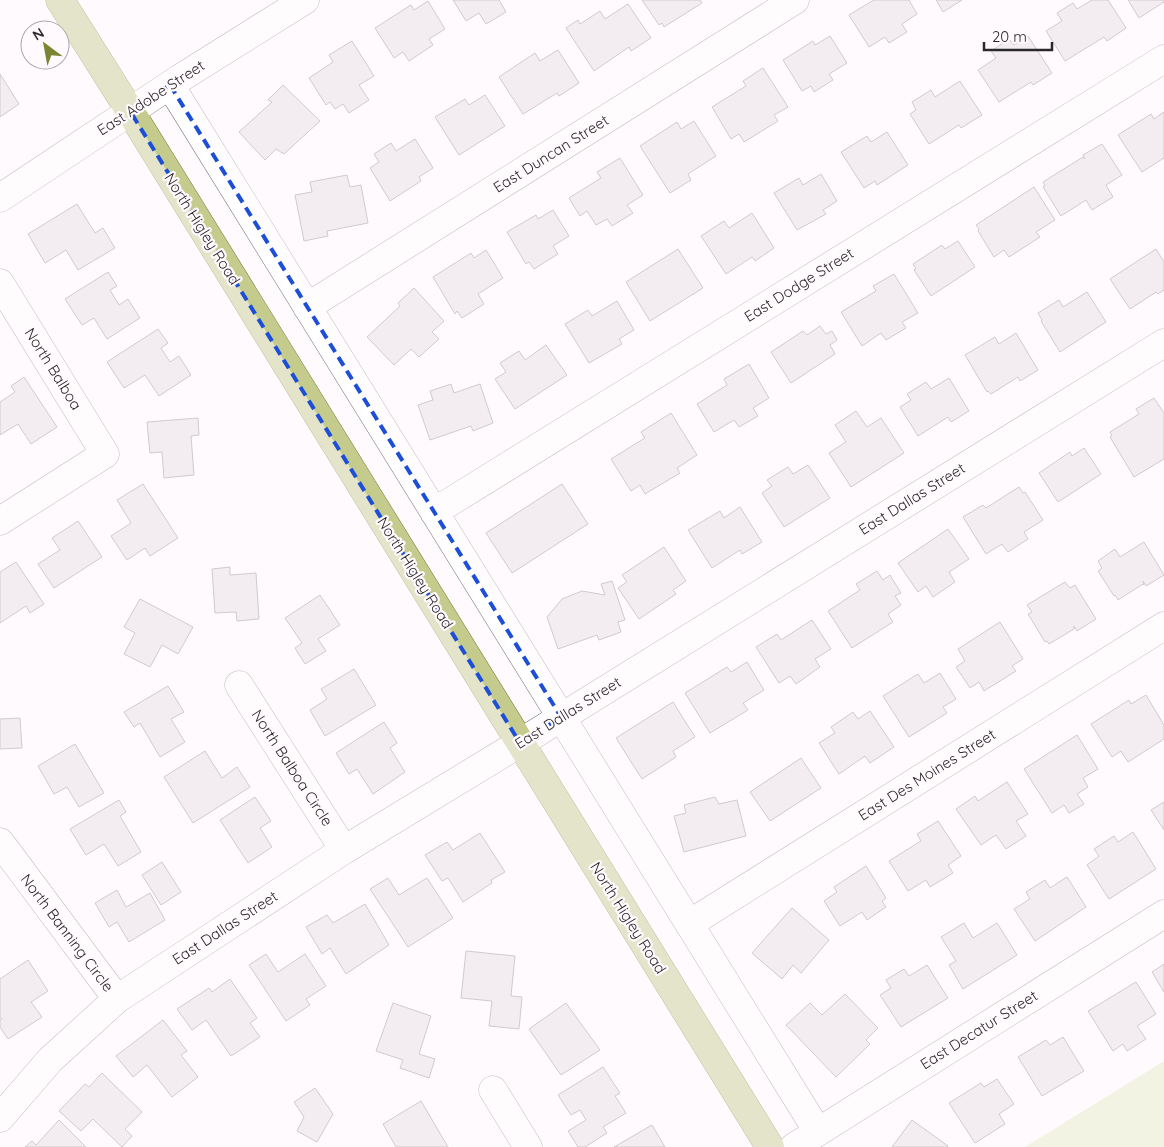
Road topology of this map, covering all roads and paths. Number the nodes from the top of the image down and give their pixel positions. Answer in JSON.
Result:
{"nodes":[{"id":1,"x":60,"y":0,"type":"edge"},
{"id":2,"x":304,"y":0,"type":"edge"},
{"id":3,"x":795,"y":0,"type":"edge"},
{"id":4,"x":1164,"y":59,"type":"edge"},
{"id":5,"x":170,"y":85,"type":"junction"},
{"id":6,"x":130,"y":112,"type":"junction"},
{"id":7,"x":0,"y":198,"type":"edge"},
{"id":8,"x":0,"y":283,"type":"edge"},
{"id":9,"x":307,"y":307,"type":"junction"},
{"id":10,"x":1164,"y":343,"type":"edge"},
{"id":11,"x":434,"y":512,"type":"junction"},
{"id":12,"x":0,"y":521,"type":"edge"},
{"id":13,"x":1164,"y":626,"type":"edge"},
{"id":14,"x":239,"y":685,"type":"dead end"},
{"id":15,"x":561,"y":718,"type":"junction"},
{"id":16,"x":520,"y":743,"type":"junction"},
{"id":17,"x":0,"y":842,"type":"edge"},
{"id":18,"x":344,"y":850,"type":"junction"},
{"id":19,"x":1164,"y":914,"type":"edge"},
{"id":20,"x":689,"y":924,"type":"junction"},
{"id":21,"x":117,"y":999,"type":"junction"},
{"id":22,"x":493,"y":1090,"type":"dead end"},
{"id":23,"x":0,"y":1118,"type":"edge"},
{"id":24,"x":818,"y":1132,"type":"junction"},
{"id":25,"x":528,"y":1147,"type":"edge"},
{"id":26,"x":770,"y":1147,"type":"edge"},
{"id":27,"x":794,"y":1147,"type":"edge"}],
"edges":[{"from":1,"to":6,"type":"main road","name":"North Higley Road"},
{"from":2,"to":5,"type":"street","name":"East Adobe Street"},
{"from":3,"to":9,"type":"street","name":"East Duncan Street"},
{"from":4,"to":11,"type":"street","name":"East Dodge Street"},
{"from":5,"to":6,"type":"street","name":"East Adobe Street"},
{"from":5,"to":9,"type":"street"},
{"from":6,"to":7,"type":"street","name":"East Adobe Street"},
{"from":6,"to":16,"type":"main road","name":"North Higley Road"},
{"from":8,"to":12,"type":"street","name":"North Balboa"},
{"from":9,"to":11,"type":"street"},
{"from":10,"to":15,"type":"street","name":"East Dallas Street"},
{"from":11,"to":15,"type":"street"},
{"from":13,"to":20,"type":"street","name":"East Des Moines Street"},
{"from":14,"to":18,"type":"street","name":"North Balboa Circle"},
{"from":15,"to":16,"type":"street","name":"East Dallas Street"},
{"from":15,"to":20,"type":"street"},
{"from":16,"to":18,"type":"street","name":"East Dallas Street"},
{"from":16,"to":26,"type":"main road","name":"North Higley Road"},
{"from":17,"to":21,"type":"street","name":"North Banning Circle"},
{"from":18,"to":21,"type":"street","name":"East Dallas Street"},
{"from":19,"to":24,"type":"street","name":"East Decatur Street"},
{"from":20,"to":24,"type":"street"},
{"from":21,"to":23,"type":"street","name":"East Dallas Street"},
{"from":22,"to":25,"type":"street"},
{"from":24,"to":27,"type":"street","name":"East Decatur Street"}]}
